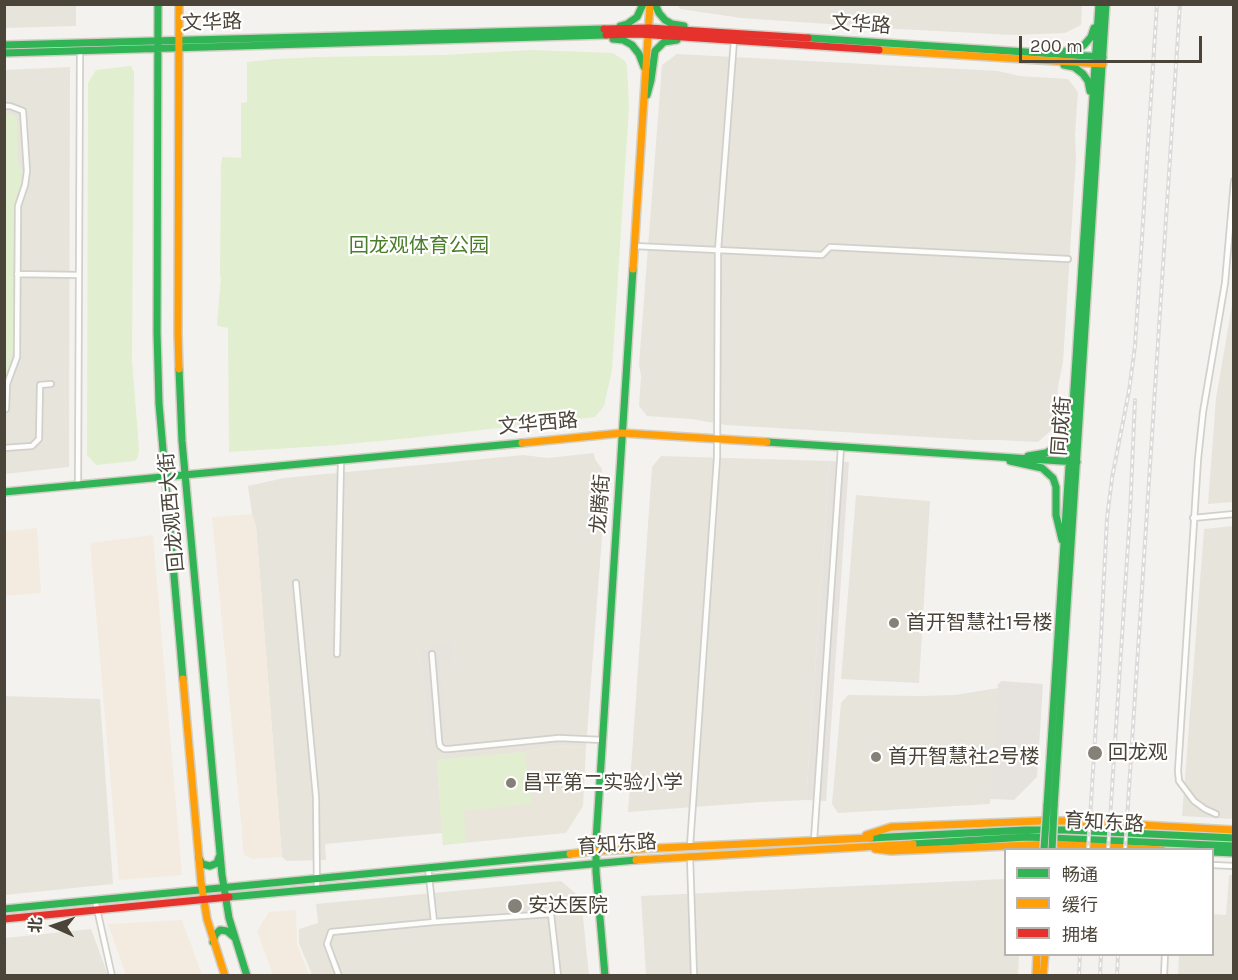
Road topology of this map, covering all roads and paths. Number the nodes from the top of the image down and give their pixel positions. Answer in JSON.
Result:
{"nodes":[{"id":1,"x":158,"y":4,"type":"edge"},
{"id":2,"x":179,"y":4,"type":"edge"},
{"id":3,"x":643,"y":4,"type":"edge"},
{"id":4,"x":650,"y":4,"type":"edge"},
{"id":5,"x":655,"y":4,"type":"edge"},
{"id":6,"x":1097,"y":4,"type":"edge"},
{"id":7,"x":1106,"y":4,"type":"edge"},
{"id":8,"x":600,"y":29,"type":"junction"},
{"id":9,"x":648,"y":31,"type":"junction"},
{"id":10,"x":554,"y":37,"type":"junction"},
{"id":11,"x":734,"y":37,"type":"junction"},
{"id":12,"x":179,"y":44,"type":"junction"},
{"id":13,"x":4,"y":45,"type":"edge"},
{"id":14,"x":158,"y":45,"type":"junction"},
{"id":15,"x":80,"y":51,"type":"junction"},
{"id":16,"x":1030,"y":52,"type":"junction"},
{"id":17,"x":4,"y":53,"type":"edge"},
{"id":18,"x":1002,"y":58,"type":"junction"},
{"id":19,"x":1099,"y":60,"type":"junction"},
{"id":20,"x":644,"y":96,"type":"junction"},
{"id":21,"x":4,"y":106,"type":"edge"},
{"id":22,"x":643,"y":115,"type":"junction"},
{"id":23,"x":1089,"y":150,"type":"junction"},
{"id":24,"x":1233,"y":182,"type":"edge"},
{"id":25,"x":634,"y":246,"type":"junction"},
{"id":26,"x":718,"y":250,"type":"junction"},
{"id":27,"x":1068,"y":259,"type":"dead end"},
{"id":28,"x":17,"y":274,"type":"junction"},
{"id":29,"x":79,"y":275,"type":"junction"},
{"id":30,"x":1076,"y":364,"type":"junction"},
{"id":31,"x":51,"y":384,"type":"dead end"},
{"id":32,"x":4,"y":410,"type":"edge"},
{"id":33,"x":622,"y":433,"type":"junction"},
{"id":34,"x":717,"y":439,"type":"junction"},
{"id":35,"x":841,"y":447,"type":"junction"},
{"id":36,"x":4,"y":448,"type":"edge"},
{"id":37,"x":987,"y":457,"type":"junction"},
{"id":38,"x":1008,"y":458,"type":"junction"},
{"id":39,"x":341,"y":459,"type":"junction"},
{"id":40,"x":1073,"y":462,"type":"junction"},
{"id":41,"x":185,"y":474,"type":"junction"},
{"id":42,"x":166,"y":476,"type":"junction"},
{"id":43,"x":78,"y":485,"type":"junction"},
{"id":44,"x":4,"y":492,"type":"edge"},
{"id":45,"x":1233,"y":514,"type":"edge"},
{"id":46,"x":1193,"y":518,"type":"junction"},
{"id":47,"x":1063,"y":553,"type":"junction"},
{"id":48,"x":296,"y":583,"type":"dead end"},
{"id":49,"x":337,"y":654,"type":"dead end"},
{"id":50,"x":432,"y":654,"type":"dead end"},
{"id":51,"x":603,"y":740,"type":"junction"},
{"id":52,"x":1051,"y":806,"type":"junction"},
{"id":53,"x":1216,"y":814,"type":"dead end"},
{"id":54,"x":1233,"y":830,"type":"edge"},
{"id":55,"x":854,"y":838,"type":"junction"},
{"id":56,"x":1233,"y":838,"type":"edge"},
{"id":57,"x":814,"y":840,"type":"junction"},
{"id":58,"x":690,"y":846,"type":"junction"},
{"id":59,"x":1233,"y":846,"type":"edge"},
{"id":60,"x":855,"y":847,"type":"junction"},
{"id":61,"x":1044,"y":848,"type":"edge"},
{"id":62,"x":1052,"y":848,"type":"edge"},
{"id":63,"x":1140,"y":848,"type":"edge"},
{"id":64,"x":596,"y":851,"type":"junction"},
{"id":65,"x":1214,"y":852,"type":"edge"},
{"id":66,"x":1233,"y":853,"type":"edge"},
{"id":67,"x":220,"y":854,"type":"junction"},
{"id":68,"x":198,"y":856,"type":"junction"},
{"id":69,"x":690,"y":857,"type":"junction"},
{"id":70,"x":596,"y":862,"type":"junction"},
{"id":71,"x":1214,"y":865,"type":"edge"},
{"id":72,"x":1233,"y":866,"type":"edge"},
{"id":73,"x":428,"y":867,"type":"junction"},
{"id":74,"x":317,"y":878,"type":"junction"},
{"id":75,"x":429,"y":878,"type":"junction"},
{"id":76,"x":223,"y":887,"type":"junction"},
{"id":77,"x":202,"y":889,"type":"junction"},
{"id":78,"x":317,"y":889,"type":"junction"},
{"id":79,"x":225,"y":898,"type":"junction"},
{"id":80,"x":95,"y":900,"type":"junction"},
{"id":81,"x":203,"y":900,"type":"junction"},
{"id":82,"x":4,"y":909,"type":"edge"},
{"id":83,"x":97,"y":910,"type":"junction"},
{"id":84,"x":4,"y":919,"type":"edge"},
{"id":85,"x":434,"y":922,"type":"junction"},
{"id":86,"x":234,"y":938,"type":"junction"},
{"id":87,"x":213,"y":943,"type":"junction"},
{"id":88,"x":1037,"y":956,"type":"edge"},
{"id":89,"x":1045,"y":956,"type":"edge"},
{"id":90,"x":1165,"y":956,"type":"edge"},
{"id":91,"x":112,"y":975,"type":"edge"},
{"id":92,"x":225,"y":975,"type":"edge"},
{"id":93,"x":247,"y":975,"type":"edge"},
{"id":94,"x":339,"y":975,"type":"edge"},
{"id":95,"x":558,"y":975,"type":"edge"},
{"id":96,"x":605,"y":975,"type":"edge"},
{"id":97,"x":694,"y":975,"type":"edge"},
{"id":98,"x":1036,"y":975,"type":"edge"},
{"id":99,"x":1043,"y":975,"type":"edge"},
{"id":100,"x":1164,"y":975,"type":"edge"}],
"edges":[{"from":1,"to":14,"type":"main road","name":"回龙观西大街"},
{"from":2,"to":12,"type":"main road","name":"回龙观西大街"},
{"from":3,"to":8,"type":"main road"},
{"from":4,"to":9,"type":"main road","name":"龙腾街"},
{"from":5,"to":11,"type":"main road"},
{"from":6,"to":16,"type":"main road"},
{"from":6,"to":19,"type":"main road","name":"同成街"},
{"from":7,"to":19,"type":"main road","name":"同成街"},
{"from":8,"to":9,"type":"main road","name":"文华路"},
{"from":8,"to":12,"type":"main road","name":"文华路"},
{"from":9,"to":10,"type":"main road","name":"文华路"},
{"from":9,"to":11,"type":"main road","name":"文华路"},
{"from":9,"to":20,"type":"main road","name":"龙腾街"},
{"from":10,"to":12,"type":"main road","name":"文华路"},
{"from":10,"to":20,"type":"main road"},
{"from":11,"to":16,"type":"main road","name":"文华路"},
{"from":11,"to":18,"type":"main road","name":"文华路"},
{"from":11,"to":22,"type":"main road"},
{"from":11,"to":26,"type":"street"},
{"from":12,"to":14,"type":"main road","name":"文华路"},
{"from":12,"to":41,"type":"main road","name":"回龙观西大街"},
{"from":13,"to":14,"type":"main road","name":"文华路"},
{"from":14,"to":15,"type":"main road","name":"文华路"},
{"from":14,"to":42,"type":"main road","name":"回龙观西大街"},
{"from":15,"to":17,"type":"main road","name":"文华路"},
{"from":15,"to":29,"type":"street"},
{"from":16,"to":19,"type":"main road","name":"文华路"},
{"from":18,"to":19,"type":"main road","name":"文华路"},
{"from":18,"to":23,"type":"main road"},
{"from":19,"to":23,"type":"main road","name":"同成街"},
{"from":19,"to":40,"type":"main road","name":"同成街"},
{"from":20,"to":22,"type":"main road","name":"龙腾街"},
{"from":21,"to":28,"type":"street"},
{"from":22,"to":25,"type":"main road","name":"龙腾街"},
{"from":23,"to":30,"type":"main road","name":"同成街"},
{"from":24,"to":46,"type":"street"},
{"from":25,"to":26,"type":"street"},
{"from":25,"to":33,"type":"main road","name":"龙腾街"},
{"from":26,"to":27,"type":"street"},
{"from":26,"to":34,"type":"street"},
{"from":28,"to":29,"type":"street"},
{"from":28,"to":32,"type":"street"},
{"from":29,"to":43,"type":"street"},
{"from":30,"to":38,"type":"main road"},
{"from":30,"to":40,"type":"main road","name":"同成街"},
{"from":31,"to":36,"type":"street"},
{"from":33,"to":34,"type":"main road","name":"文华西路"},
{"from":33,"to":39,"type":"main road","name":"文华西路"},
{"from":33,"to":51,"type":"main road","name":"龙腾街"},
{"from":34,"to":35,"type":"main road","name":"文华西路"},
{"from":34,"to":58,"type":"street"},
{"from":35,"to":37,"type":"main road","name":"文华西路"},
{"from":35,"to":57,"type":"street"},
{"from":37,"to":38,"type":"main road","name":"文华西路"},
{"from":37,"to":47,"type":"main road"},
{"from":38,"to":40,"type":"main road","name":"文华西路"},
{"from":39,"to":41,"type":"main road","name":"文华西路"},
{"from":39,"to":49,"type":"street"},
{"from":40,"to":47,"type":"main road","name":"同成街"},
{"from":40,"to":52,"type":"main road","name":"同成街"},
{"from":41,"to":42,"type":"main road","name":"文华西路"},
{"from":41,"to":67,"type":"main road","name":"回龙观西大街"},
{"from":42,"to":43,"type":"main road","name":"文华西路"},
{"from":42,"to":68,"type":"main road","name":"回龙观西大街"},
{"from":43,"to":44,"type":"main road","name":"文华西路"},
{"from":45,"to":46,"type":"street"},
{"from":46,"to":53,"type":"street"},
{"from":47,"to":52,"type":"main road","name":"同成街"},
{"from":48,"to":74,"type":"street"},
{"from":50,"to":51,"type":"street"},
{"from":51,"to":64,"type":"main road","name":"龙腾街"},
{"from":52,"to":61,"type":"main road","name":"同成街","bridge":true},
{"from":52,"to":62,"type":"main road","name":"同成街","bridge":true},
{"from":54,"to":55,"type":"main road"},
{"from":55,"to":56,"type":"main road","name":"育知东路"},
{"from":55,"to":57,"type":"main road","name":"育知东路"},
{"from":57,"to":58,"type":"main road","name":"育知东路"},
{"from":58,"to":64,"type":"main road","name":"育知东路"},
{"from":59,"to":60,"type":"main road","name":"育知东路"},
{"from":60,"to":63,"type":"main road"},
{"from":60,"to":69,"type":"main road","name":"育知东路"},
{"from":64,"to":70,"type":"main road","name":"龙腾街"},
{"from":64,"to":73,"type":"main road","name":"育知东路"},
{"from":65,"to":66,"type":"main road"},
{"from":67,"to":68,"type":"main road"},
{"from":67,"to":76,"type":"main road","name":"回龙观西大街"},
{"from":68,"to":77,"type":"main road","name":"回龙观西大街"},
{"from":69,"to":70,"type":"main road","name":"育知东路"},
{"from":69,"to":97,"type":"street"},
{"from":70,"to":75,"type":"main road","name":"育知东路"},
{"from":70,"to":96,"type":"main road","name":"龙腾街"},
{"from":71,"to":72,"type":"street"},
{"from":73,"to":74,"type":"main road","name":"育知东路"},
{"from":73,"to":75,"type":"street"},
{"from":74,"to":76,"type":"main road","name":"育知东路"},
{"from":74,"to":78,"type":"street"},
{"from":75,"to":78,"type":"main road","name":"育知东路"},
{"from":75,"to":85,"type":"street"},
{"from":76,"to":77,"type":"main road","name":"育知东路"},
{"from":76,"to":79,"type":"main road","name":"回龙观西大街"},
{"from":77,"to":80,"type":"main road","name":"育知东路"},
{"from":77,"to":81,"type":"main road","name":"回龙观西大街"},
{"from":78,"to":79,"type":"main road","name":"育知东路"},
{"from":79,"to":81,"type":"main road","name":"育知东路"},
{"from":79,"to":86,"type":"main road","name":"回龙观西大街"},
{"from":80,"to":82,"type":"main road","name":"育知东路"},
{"from":80,"to":83,"type":"street"},
{"from":81,"to":83,"type":"main road","name":"育知东路"},
{"from":81,"to":87,"type":"main road","name":"回龙观西大街"},
{"from":83,"to":84,"type":"main road","name":"育知东路"},
{"from":83,"to":91,"type":"street"},
{"from":85,"to":94,"type":"street"},
{"from":85,"to":95,"type":"street"},
{"from":86,"to":87,"type":"main road"},
{"from":86,"to":93,"type":"main road","name":"回龙观西大街"},
{"from":87,"to":92,"type":"main road","name":"回龙观西大街"},
{"from":88,"to":98,"type":"main road"},
{"from":89,"to":99,"type":"main road"},
{"from":90,"to":100,"type":"street"}]}
